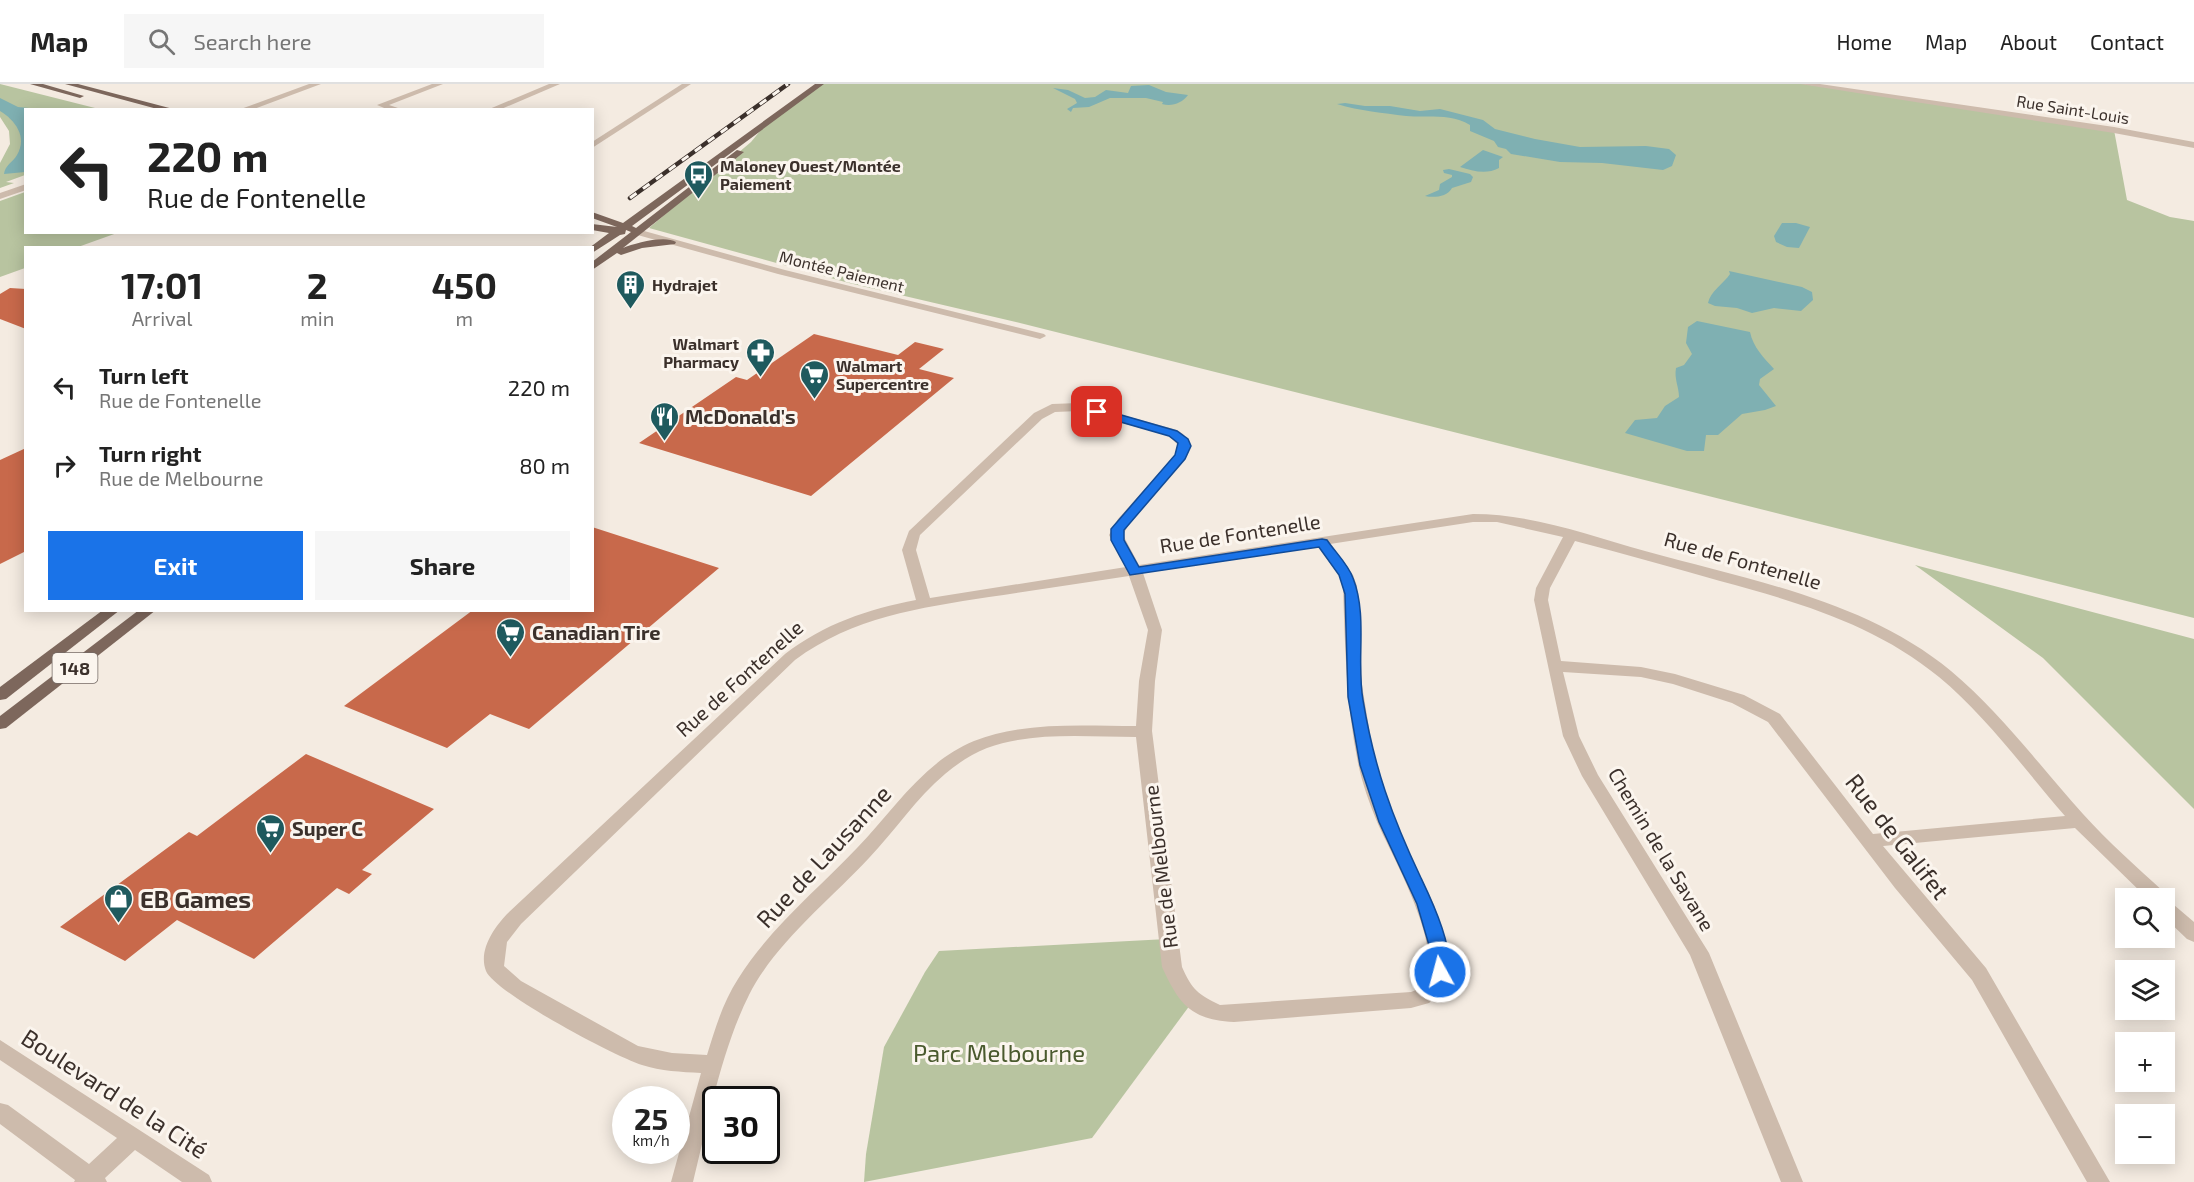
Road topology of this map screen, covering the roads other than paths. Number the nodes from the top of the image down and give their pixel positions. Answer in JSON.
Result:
{"nodes":[{"id":1,"x":34,"y":84,"type":"edge"},
{"id":2,"x":69,"y":84,"type":"edge"},
{"id":3,"x":317,"y":84,"type":"edge"},
{"id":4,"x":439,"y":84,"type":"edge"},
{"id":5,"x":556,"y":84,"type":"edge"},
{"id":6,"x":687,"y":84,"type":"edge"},
{"id":7,"x":820,"y":84,"type":"edge"},
{"id":8,"x":1804,"y":84,"type":"edge"},
{"id":9,"x":125,"y":108,"type":"edge"},
{"id":10,"x":165,"y":108,"type":"edge"},
{"id":11,"x":248,"y":108,"type":"edge"},
{"id":12,"x":392,"y":108,"type":"edge"},
{"id":13,"x":496,"y":108,"type":"edge"},
{"id":14,"x":765,"y":125,"type":"junction"},
{"id":15,"x":594,"y":145,"type":"edge"},
{"id":16,"x":2194,"y":145,"type":"edge"},
{"id":17,"x":24,"y":180,"type":"edge"},
{"id":18,"x":0,"y":188,"type":"edge"},
{"id":19,"x":24,"y":188,"type":"edge"},
{"id":20,"x":0,"y":196,"type":"edge"},
{"id":21,"x":594,"y":216,"type":"edge"},
{"id":22,"x":594,"y":227,"type":"edge"},
{"id":23,"x":622,"y":229,"type":"junction"},
{"id":24,"x":637,"y":232,"type":"junction"},
{"id":25,"x":671,"y":242,"type":"junction"},
{"id":26,"x":594,"y":249,"type":"edge"},
{"id":27,"x":594,"y":266,"type":"edge"},
{"id":28,"x":594,"y":267,"type":"edge"},
{"id":29,"x":1040,"y":336,"type":"dead end"},
{"id":30,"x":1572,"y":534,"type":"junction"},
{"id":31,"x":1322,"y":543,"type":"junction"},
{"id":32,"x":1135,"y":572,"type":"junction"},
{"id":33,"x":924,"y":603,"type":"junction"},
{"id":34,"x":110,"y":612,"type":"edge"},
{"id":35,"x":146,"y":612,"type":"edge"},
{"id":36,"x":1554,"y":666,"type":"junction"},
{"id":37,"x":0,"y":695,"type":"edge"},
{"id":38,"x":0,"y":724,"type":"edge"},
{"id":39,"x":1144,"y":731,"type":"junction"},
{"id":40,"x":2079,"y":821,"type":"junction"},
{"id":41,"x":1869,"y":841,"type":"junction"},
{"id":42,"x":2148,"y":888,"type":"edge"},
{"id":43,"x":2175,"y":916,"type":"edge"},
{"id":44,"x":2194,"y":934,"type":"edge"},
{"id":45,"x":0,"y":1049,"type":"edge"},
{"id":46,"x":713,"y":1064,"type":"junction"},
{"id":47,"x":0,"y":1112,"type":"edge"},
{"id":48,"x":134,"y":1137,"type":"junction"},
{"id":49,"x":90,"y":1180,"type":"edge"},
{"id":50,"x":201,"y":1182,"type":"edge"},
{"id":51,"x":682,"y":1182,"type":"edge"},
{"id":52,"x":1792,"y":1182,"type":"edge"},
{"id":53,"x":2099,"y":1182,"type":"edge"}],
"edges":[{"from":1,"to":9,"type":"main road"},
{"from":2,"to":10,"type":"main road"},
{"from":3,"to":11,"type":"street"},
{"from":4,"to":12,"type":"street"},
{"from":5,"to":13,"type":"street"},
{"from":6,"to":15,"type":"street"},
{"from":7,"to":14,"type":"main road"},
{"from":8,"to":16,"type":"street","name":"Rue Saint-Louis"},
{"from":14,"to":23,"type":"main road"},
{"from":14,"to":24,"type":"main road"},
{"from":17,"to":18,"type":"street"},
{"from":19,"to":20,"type":"street"},
{"from":21,"to":23,"type":"main road","name":"Montée Paiement"},
{"from":22,"to":23,"type":"main road","name":"Montée Paiement"},
{"from":23,"to":24,"type":"main road","name":"Montée Paiement"},
{"from":23,"to":26,"type":"main road"},
{"from":24,"to":25,"type":"street","name":"Montée Paiement"},
{"from":24,"to":27,"type":"main road"},
{"from":25,"to":28,"type":"main road"},
{"from":25,"to":29,"type":"street","name":"Montée Paiement"},
{"from":30,"to":31,"type":"street","name":"Rue de Fontenelle"},
{"from":30,"to":36,"type":"street","name":"Chemin de la Savane"},
{"from":30,"to":40,"type":"street","name":"Rue de Fontenelle"},
{"from":31,"to":32,"type":"street","name":"Rue de Fontenelle"},
{"from":31,"to":39,"type":"street","name":"Rue de Melbourne"},
{"from":32,"to":33,"type":"street","name":"Rue de Fontenelle"},
{"from":32,"to":33,"type":"street","name":"Rue de Melbourne"},
{"from":32,"to":39,"type":"street","name":"Rue de Melbourne"},
{"from":33,"to":46,"type":"street","name":"Rue de Fontenelle"},
{"from":34,"to":37,"type":"main road","number":"148"},
{"from":35,"to":38,"type":"main road","number":"148"},
{"from":36,"to":41,"type":"street","name":"Rue de Galifet"},
{"from":36,"to":52,"type":"street","name":"Chemin de la Savane"},
{"from":39,"to":46,"type":"street","name":"Rue de Lausanne"},
{"from":40,"to":41,"type":"street"},
{"from":40,"to":42,"type":"street","name":"Rue de Fontenelle"},
{"from":41,"to":53,"type":"street","name":"Rue de Galifet"},
{"from":43,"to":44,"type":"street"},
{"from":45,"to":48,"type":"street","name":"Boulevard de la Cité"},
{"from":46,"to":51,"type":"street","name":"Rue de Lausanne"},
{"from":47,"to":49,"type":"street"},
{"from":48,"to":49,"type":"street"},
{"from":48,"to":50,"type":"street","name":"Boulevard de la Cité"}]}
